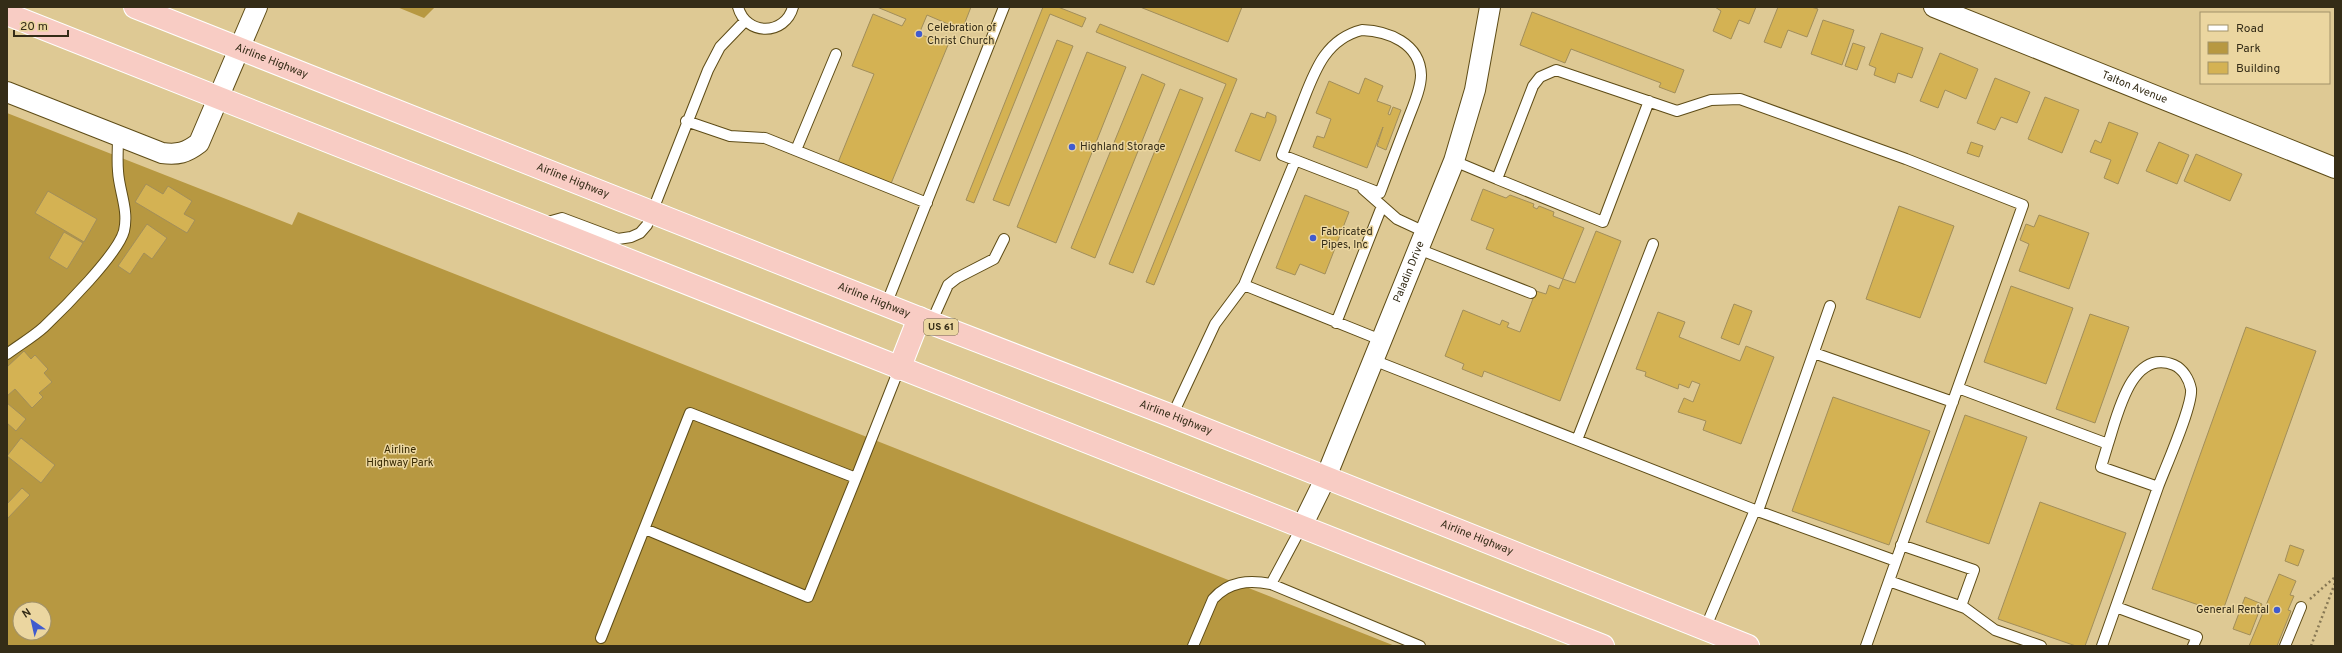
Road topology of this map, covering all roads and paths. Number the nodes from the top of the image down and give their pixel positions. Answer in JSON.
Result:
{"nodes":[{"id":1,"x":135,"y":7,"type":"edge"},
{"id":2,"x":738,"y":7,"type":"edge"},
{"id":3,"x":793,"y":7,"type":"edge"},
{"id":4,"x":1004,"y":7,"type":"edge"},
{"id":5,"x":1490,"y":7,"type":"edge"},
{"id":6,"x":1934,"y":7,"type":"edge"},
{"id":7,"x":253,"y":9,"type":"edge"},
{"id":8,"x":7,"y":14,"type":"edge"},
{"id":9,"x":745,"y":21,"type":"junction"},
{"id":10,"x":240,"y":48,"type":"junction"},
{"id":11,"x":836,"y":54,"type":"dead end"},
{"id":12,"x":7,"y":92,"type":"edge"},
{"id":13,"x":218,"y":97,"type":"junction"},
{"id":14,"x":1649,"y":101,"type":"junction"},
{"id":15,"x":686,"y":121,"type":"junction"},
{"id":16,"x":118,"y":137,"type":"junction"},
{"id":17,"x":796,"y":150,"type":"junction"},
{"id":18,"x":1295,"y":161,"type":"junction"},
{"id":19,"x":1454,"y":162,"type":"junction"},
{"id":20,"x":2335,"y":168,"type":"edge"},
{"id":21,"x":1497,"y":180,"type":"junction"},
{"id":22,"x":1357,"y":184,"type":"junction"},
{"id":23,"x":927,"y":202,"type":"junction"},
{"id":24,"x":1382,"y":206,"type":"junction"},
{"id":25,"x":651,"y":212,"type":"junction"},
{"id":26,"x":538,"y":225,"type":"junction"},
{"id":27,"x":1004,"y":239,"type":"dead end"},
{"id":28,"x":1422,"y":240,"type":"junction"},
{"id":29,"x":1653,"y":244,"type":"dead end"},
{"id":30,"x":1244,"y":285,"type":"junction"},
{"id":31,"x":1531,"y":293,"type":"dead end"},
{"id":32,"x":886,"y":305,"type":"junction"},
{"id":33,"x":1830,"y":306,"type":"dead end"},
{"id":34,"x":925,"y":321,"type":"junction"},
{"id":35,"x":1336,"y":323,"type":"junction"},
{"id":36,"x":1381,"y":340,"type":"junction"},
{"id":37,"x":1814,"y":353,"type":"junction"},
{"id":38,"x":7,"y":354,"type":"edge"},
{"id":39,"x":1373,"y":360,"type":"junction"},
{"id":40,"x":899,"y":369,"type":"junction"},
{"id":41,"x":1958,"y":388,"type":"junction"},
{"id":42,"x":1953,"y":402,"type":"junction"},
{"id":43,"x":1172,"y":416,"type":"junction"},
{"id":44,"x":1577,"y":440,"type":"junction"},
{"id":45,"x":2108,"y":444,"type":"junction"},
{"id":46,"x":856,"y":478,"type":"junction"},
{"id":47,"x":1326,"y":478,"type":"junction"},
{"id":48,"x":2158,"y":487,"type":"junction"},
{"id":49,"x":1756,"y":510,"type":"junction"},
{"id":50,"x":1302,"y":528,"type":"junction"},
{"id":51,"x":645,"y":529,"type":"junction"},
{"id":52,"x":1901,"y":545,"type":"junction"},
{"id":53,"x":1896,"y":561,"type":"junction"},
{"id":54,"x":2335,"y":577,"type":"edge"},
{"id":55,"x":1889,"y":581,"type":"junction"},
{"id":56,"x":2335,"y":583,"type":"edge"},
{"id":57,"x":1271,"y":584,"type":"junction"},
{"id":58,"x":1961,"y":606,"type":"junction"},
{"id":59,"x":2116,"y":607,"type":"junction"},
{"id":60,"x":2301,"y":607,"type":"joint"},
{"id":61,"x":601,"y":638,"type":"dead end"},
{"id":62,"x":1701,"y":638,"type":"edge"},
{"id":63,"x":1193,"y":646,"type":"edge"},
{"id":64,"x":1420,"y":646,"type":"edge"},
{"id":65,"x":1603,"y":646,"type":"edge"},
{"id":66,"x":1748,"y":646,"type":"edge"},
{"id":67,"x":1866,"y":646,"type":"edge"},
{"id":68,"x":2041,"y":646,"type":"edge"},
{"id":69,"x":2102,"y":646,"type":"edge"},
{"id":70,"x":2193,"y":646,"type":"edge"},
{"id":71,"x":2286,"y":646,"type":"edge"},
{"id":72,"x":2311,"y":646,"type":"edge"}],
"edges":[{"from":1,"to":10,"type":"highway","name":"Airline Highway","number":"US 61"},
{"from":2,"to":9,"type":"lane"},
{"from":3,"to":9,"type":"lane"},
{"from":4,"to":23,"type":"lane"},
{"from":5,"to":19,"type":"street","name":"Paladin Drive"},
{"from":6,"to":20,"type":"street","name":"Talton Avenue"},
{"from":7,"to":10,"type":"street"},
{"from":8,"to":13,"type":"highway"},
{"from":9,"to":15,"type":"lane"},
{"from":10,"to":13,"type":"street"},
{"from":10,"to":25,"type":"highway","name":"Airline Highway","number":"US 61"},
{"from":11,"to":17,"type":"lane"},
{"from":12,"to":16,"type":"street"},
{"from":13,"to":16,"type":"street"},
{"from":13,"to":26,"type":"highway"},
{"from":14,"to":21,"type":"lane"},
{"from":14,"to":21,"type":"lane"},
{"from":14,"to":41,"type":"lane"},
{"from":15,"to":17,"type":"lane"},
{"from":15,"to":25,"type":"lane"},
{"from":16,"to":38,"type":"lane"},
{"from":17,"to":23,"type":"lane"},
{"from":18,"to":22,"type":"lane"},
{"from":18,"to":22,"type":"lane"},
{"from":18,"to":30,"type":"lane"},
{"from":19,"to":21,"type":"lane"},
{"from":19,"to":28,"type":"street","name":"Paladin Drive"},
{"from":22,"to":24,"type":"lane"},
{"from":23,"to":32,"type":"lane"},
{"from":24,"to":28,"type":"lane"},
{"from":24,"to":35,"type":"lane"},
{"from":25,"to":26,"type":"lane"},
{"from":25,"to":32,"type":"highway","name":"Airline Highway","number":"US 61"},
{"from":26,"to":40,"type":"highway"},
{"from":27,"to":34,"type":"lane"},
{"from":28,"to":31,"type":"lane"},
{"from":28,"to":36,"type":"street","name":"Paladin Drive"},
{"from":29,"to":44,"type":"lane"},
{"from":30,"to":35,"type":"lane"},
{"from":30,"to":43,"type":"lane"},
{"from":32,"to":34,"type":"highway","name":"Airline Highway","number":"US 61"},
{"from":33,"to":37,"type":"lane"},
{"from":34,"to":40,"type":"highway"},
{"from":34,"to":43,"type":"highway","name":"Airline Highway","number":"US 61"},
{"from":35,"to":36,"type":"lane"},
{"from":36,"to":39,"type":"street","name":"Paladin Drive"},
{"from":37,"to":42,"type":"lane"},
{"from":37,"to":49,"type":"lane"},
{"from":39,"to":44,"type":"lane"},
{"from":39,"to":47,"type":"street","name":"Paladin Drive"},
{"from":40,"to":46,"type":"lane"},
{"from":40,"to":50,"type":"highway"},
{"from":41,"to":42,"type":"lane"},
{"from":41,"to":45,"type":"lane"},
{"from":42,"to":52,"type":"lane"},
{"from":43,"to":47,"type":"highway","name":"Airline Highway","number":"US 61"},
{"from":44,"to":49,"type":"lane"},
{"from":45,"to":48,"type":"lane"},
{"from":45,"to":48,"type":"lane"},
{"from":46,"to":51,"type":"lane"},
{"from":46,"to":51,"type":"lane"},
{"from":47,"to":50,"type":"street","name":"Paladin Drive"},
{"from":47,"to":62,"type":"highway","name":"Airline Highway","number":"US 61"},
{"from":48,"to":59,"type":"lane"},
{"from":49,"to":53,"type":"lane"},
{"from":49,"to":62,"type":"lane"},
{"from":50,"to":57,"type":"lane"},
{"from":50,"to":65,"type":"highway"},
{"from":51,"to":61,"type":"lane"},
{"from":52,"to":53,"type":"lane"},
{"from":52,"to":58,"type":"lane"},
{"from":53,"to":55,"type":"lane"},
{"from":54,"to":60,"type":"path"},
{"from":55,"to":58,"type":"lane"},
{"from":55,"to":67,"type":"lane"},
{"from":56,"to":72,"type":"path"},
{"from":57,"to":63,"type":"lane"},
{"from":57,"to":64,"type":"lane"},
{"from":58,"to":68,"type":"lane"},
{"from":59,"to":69,"type":"lane"},
{"from":59,"to":70,"type":"lane"},
{"from":60,"to":71,"type":"lane"},
{"from":62,"to":66,"type":"highway","name":"Airline Highway","number":"US 61"}]}
